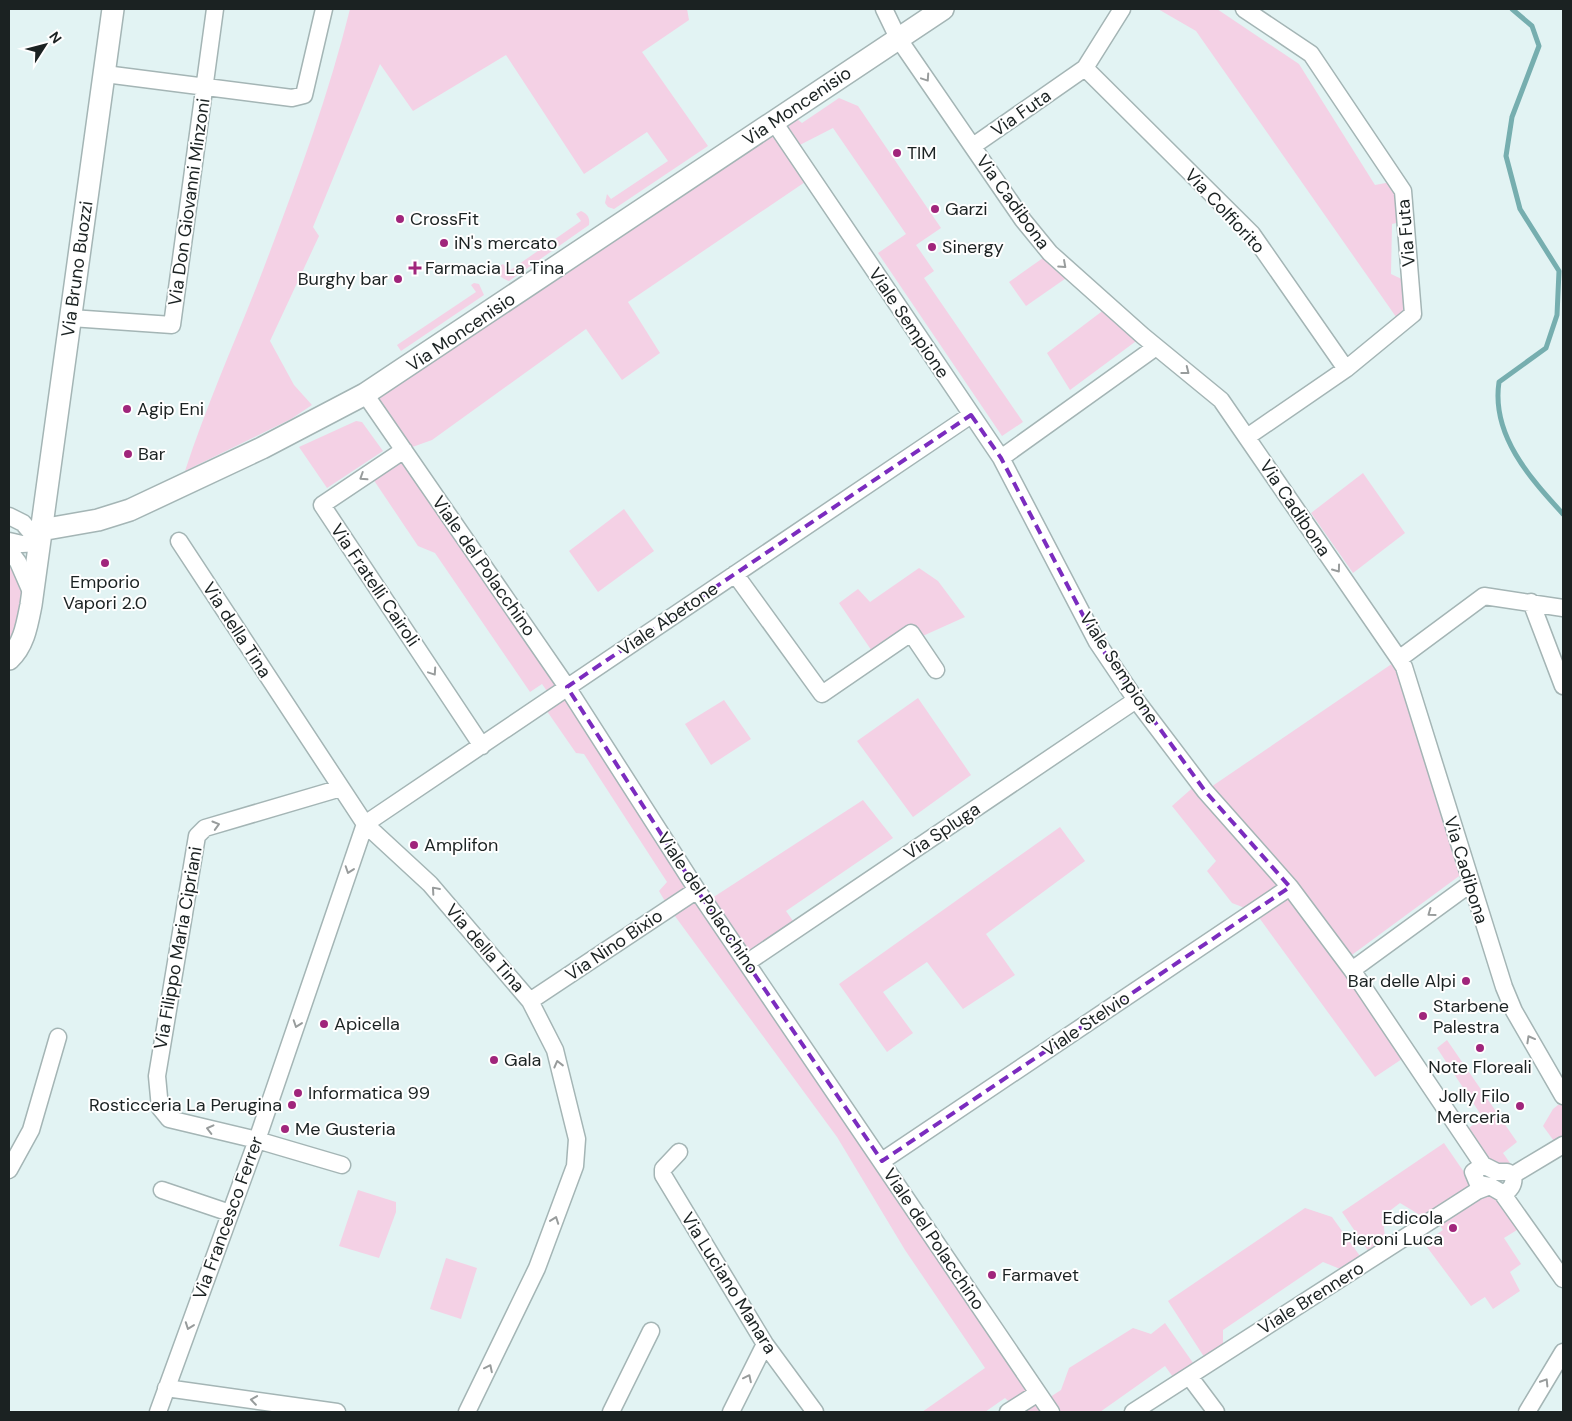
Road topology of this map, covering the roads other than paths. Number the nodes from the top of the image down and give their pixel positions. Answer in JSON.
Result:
{"nodes":[{"id":1,"x":112,"y":9,"type":"edge"},
{"id":2,"x":214,"y":9,"type":"edge"},
{"id":3,"x":324,"y":9,"type":"edge"},
{"id":4,"x":884,"y":9,"type":"edge"},
{"id":5,"x":943,"y":9,"type":"edge"},
{"id":6,"x":1122,"y":9,"type":"edge"},
{"id":7,"x":1244,"y":9,"type":"edge"},
{"id":8,"x":898,"y":38,"type":"junction"},
{"id":9,"x":1086,"y":68,"type":"junction"},
{"id":10,"x":105,"y":74,"type":"junction"},
{"id":11,"x":204,"y":87,"type":"junction"},
{"id":12,"x":774,"y":122,"type":"junction"},
{"id":13,"x":972,"y":146,"type":"junction"},
{"id":14,"x":71,"y":318,"type":"junction"},
{"id":15,"x":1156,"y":347,"type":"junction"},
{"id":16,"x":1346,"y":369,"type":"junction"},
{"id":17,"x":365,"y":394,"type":"junction"},
{"id":18,"x":972,"y":415,"type":"junction"},
{"id":19,"x":1247,"y":437,"type":"junction"},
{"id":20,"x":404,"y":450,"type":"junction"},
{"id":21,"x":1001,"y":458,"type":"junction"},
{"id":22,"x":44,"y":508,"type":"junction"},
{"id":23,"x":11,"y":517,"type":"edge"},
{"id":24,"x":40,"y":537,"type":"junction"},
{"id":25,"x":179,"y":540,"type":"dead end"},
{"id":26,"x":9,"y":541,"type":"edge"},
{"id":27,"x":9,"y":550,"type":"edge"},
{"id":28,"x":735,"y":574,"type":"junction"},
{"id":29,"x":32,"y":596,"type":"junction"},
{"id":30,"x":1531,"y":602,"type":"junction"},
{"id":31,"x":1563,"y":608,"type":"edge"},
{"id":32,"x":9,"y":659,"type":"edge"},
{"id":33,"x":1399,"y":659,"type":"junction"},
{"id":34,"x":936,"y":670,"type":"dead end"},
{"id":35,"x":1563,"y":686,"type":"edge"},
{"id":36,"x":566,"y":687,"type":"junction"},
{"id":37,"x":1136,"y":700,"type":"junction"},
{"id":38,"x":482,"y":746,"type":"junction"},
{"id":39,"x":341,"y":788,"type":"junction"},
{"id":40,"x":365,"y":824,"type":"junction"},
{"id":41,"x":1470,"y":884,"type":"junction"},
{"id":42,"x":1290,"y":887,"type":"junction"},
{"id":43,"x":697,"y":890,"type":"junction"},
{"id":44,"x":748,"y":962,"type":"junction"},
{"id":45,"x":1352,"y":970,"type":"junction"},
{"id":46,"x":530,"y":1001,"type":"junction"},
{"id":47,"x":58,"y":1037,"type":"dead end"},
{"id":48,"x":1563,"y":1096,"type":"edge"},
{"id":49,"x":257,"y":1140,"type":"junction"},
{"id":50,"x":1563,"y":1145,"type":"edge"},
{"id":51,"x":679,"y":1152,"type":"dead end"},
{"id":52,"x":882,"y":1161,"type":"junction"},
{"id":53,"x":342,"y":1165,"type":"dead end"},
{"id":54,"x":1483,"y":1165,"type":"junction"},
{"id":55,"x":9,"y":1170,"type":"edge"},
{"id":56,"x":1513,"y":1175,"type":"junction"},
{"id":57,"x":1496,"y":1189,"type":"junction"},
{"id":58,"x":162,"y":1190,"type":"dead end"},
{"id":59,"x":230,"y":1213,"type":"junction"},
{"id":60,"x":1563,"y":1279,"type":"edge"},
{"id":61,"x":651,"y":1331,"type":"dead end"},
{"id":62,"x":765,"y":1344,"type":"junction"},
{"id":63,"x":1563,"y":1352,"type":"edge"},
{"id":64,"x":1189,"y":1376,"type":"junction"},
{"id":65,"x":166,"y":1388,"type":"junction"},
{"id":66,"x":1038,"y":1393,"type":"junction"},
{"id":67,"x":158,"y":1412,"type":"edge"},
{"id":68,"x":337,"y":1412,"type":"edge"},
{"id":69,"x":468,"y":1412,"type":"edge"},
{"id":70,"x":611,"y":1412,"type":"edge"},
{"id":71,"x":731,"y":1412,"type":"edge"},
{"id":72,"x":816,"y":1412,"type":"edge"},
{"id":73,"x":1008,"y":1412,"type":"edge"},
{"id":74,"x":1051,"y":1412,"type":"edge"},
{"id":75,"x":1133,"y":1412,"type":"edge"},
{"id":76,"x":1216,"y":1412,"type":"edge"},
{"id":77,"x":1527,"y":1412,"type":"edge"}],
"edges":[{"from":1,"to":10,"type":"main road","name":"Via Bruno Buozzi"},
{"from":2,"to":11,"type":"street","name":"Via Don Giovanni Minzoni"},
{"from":3,"to":11,"type":"street"},
{"from":4,"to":8,"type":"street","name":"Via Cadibona"},
{"from":5,"to":8,"type":"main road","name":"Via Moncenisio"},
{"from":6,"to":9,"type":"street","name":"Via Futa"},
{"from":7,"to":16,"type":"street","name":"Via Futa"},
{"from":8,"to":12,"type":"main road","name":"Via Moncenisio"},
{"from":8,"to":13,"type":"street","name":"Via Cadibona","one_way":true},
{"from":9,"to":13,"type":"street","name":"Via Futa"},
{"from":9,"to":16,"type":"street","name":"Via Colfiorito"},
{"from":10,"to":11,"type":"street"},
{"from":10,"to":14,"type":"main road","name":"Via Bruno Buozzi"},
{"from":11,"to":14,"type":"street","name":"Via Don Giovanni Minzoni"},
{"from":12,"to":17,"type":"main road","name":"Via Moncenisio"},
{"from":12,"to":18,"type":"street","name":"Viale Sempione"},
{"from":13,"to":15,"type":"street","name":"Via Cadibona","one_way":true},
{"from":14,"to":22,"type":"main road","name":"Via Bruno Buozzi"},
{"from":15,"to":19,"type":"street","name":"Via Cadibona","one_way":true},
{"from":15,"to":21,"type":"street"},
{"from":16,"to":19,"type":"street","name":"Via Futa"},
{"from":17,"to":20,"type":"street","name":"Viale del Polacchino"},
{"from":17,"to":24,"type":"main road","name":"Via Moncenisio"},
{"from":18,"to":21,"type":"street","name":"Viale Sempione"},
{"from":18,"to":28,"type":"street","name":"Viale Abetone"},
{"from":19,"to":33,"type":"street","name":"Via Cadibona","one_way":true},
{"from":20,"to":36,"type":"street","name":"Viale del Polacchino"},
{"from":20,"to":38,"type":"street","name":"Via Fratelli Cairoli","one_way":true},
{"from":21,"to":37,"type":"street","name":"Viale Sempione"},
{"from":22,"to":23,"type":"street"},
{"from":22,"to":24,"type":"main road","name":"Via Bruno Buozzi"},
{"from":23,"to":24,"type":"street"},
{"from":24,"to":26,"type":"street"},
{"from":24,"to":29,"type":"main road","name":"Via Bruno Buozzi"},
{"from":25,"to":39,"type":"street","name":"Via della Tina"},
{"from":27,"to":29,"type":"street"},
{"from":28,"to":34,"type":"street"},
{"from":28,"to":36,"type":"street","name":"Viale Abetone"},
{"from":29,"to":32,"type":"main road","name":"Via Bruno Buozzi"},
{"from":30,"to":31,"type":"street"},
{"from":30,"to":33,"type":"street"},
{"from":30,"to":35,"type":"street"},
{"from":33,"to":41,"type":"street","name":"Via Cadibona"},
{"from":36,"to":38,"type":"street","name":"Viale Abetone"},
{"from":36,"to":43,"type":"street","name":"Viale del Polacchino"},
{"from":37,"to":42,"type":"street","name":"Viale Sempione"},
{"from":37,"to":44,"type":"street","name":"Via Spluga"},
{"from":38,"to":40,"type":"street","name":"Viale Abetone"},
{"from":39,"to":40,"type":"street","name":"Via della Tina"},
{"from":49,"to":39,"type":"street","name":"Via Filippo Maria Cipriani","one_way":true},
{"from":46,"to":40,"type":"street","name":"Via della Tina","one_way":true},
{"from":40,"to":49,"type":"street","name":"Via Francesco Ferrer","one_way":true},
{"from":41,"to":45,"type":"street","one_way":true},
{"from":48,"to":41,"type":"street","name":"Via Cadibona","one_way":true},
{"from":42,"to":45,"type":"street","name":"Viale Sempione"},
{"from":42,"to":52,"type":"street","name":"Viale Stelvio"},
{"from":43,"to":44,"type":"street","name":"Viale del Polacchino"},
{"from":43,"to":46,"type":"street","name":"Via Nino Bixio"},
{"from":44,"to":52,"type":"street","name":"Viale del Polacchino"},
{"from":45,"to":54,"type":"street","name":"Viale Sempione"},
{"from":69,"to":46,"type":"street","name":"Via della Tina","one_way":true},
{"from":47,"to":55,"type":"street"},
{"from":49,"to":53,"type":"street","name":"Via Filippo Maria Cipriani"},
{"from":49,"to":59,"type":"street","name":"Via Francesco Ferrer"},
{"from":50,"to":56,"type":"street"},
{"from":51,"to":62,"type":"street","name":"Via Luciano Manara"},
{"from":52,"to":66,"type":"street","name":"Viale del Polacchino"},
{"from":54,"to":56,"type":"street"},
{"from":54,"to":57,"type":"street"},
{"from":56,"to":57,"type":"street"},
{"from":57,"to":60,"type":"street"},
{"from":57,"to":64,"type":"street","name":"Viale Brennero"},
{"from":58,"to":59,"type":"street"},
{"from":59,"to":65,"type":"street","name":"Via Francesco Ferrer","one_way":true},
{"from":61,"to":70,"type":"street"},
{"from":71,"to":62,"type":"street","one_way":true},
{"from":62,"to":72,"type":"street","name":"Via Luciano Manara"},
{"from":77,"to":63,"type":"street","one_way":true},
{"from":64,"to":75,"type":"street","name":"Viale Brennero"},
{"from":64,"to":76,"type":"street"},
{"from":65,"to":67,"type":"street","name":"Via Francesco Ferrer"},
{"from":68,"to":65,"type":"street","one_way":true},
{"from":66,"to":73,"type":"street"},
{"from":66,"to":74,"type":"street","name":"Viale del Polacchino"}]}
